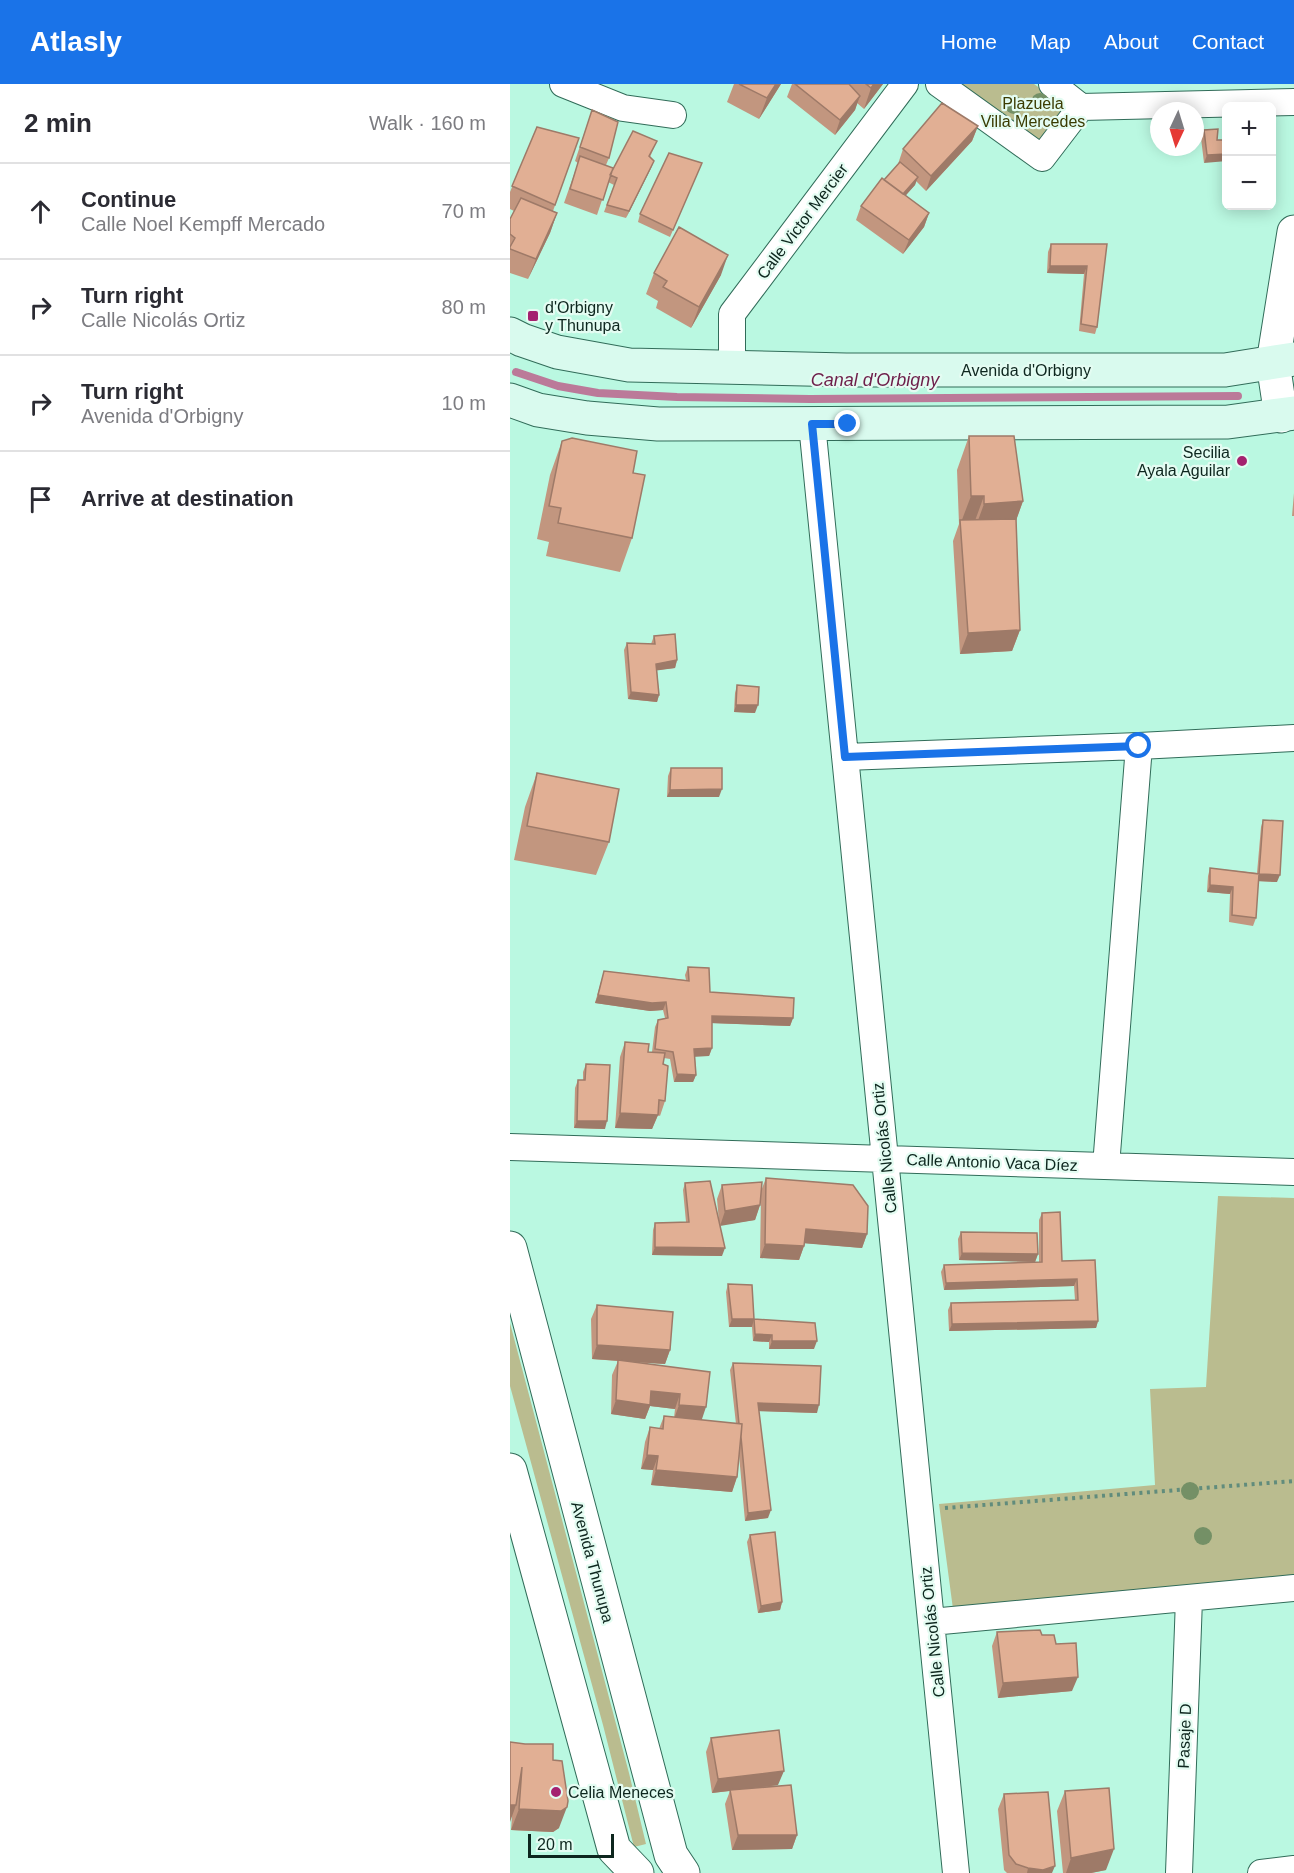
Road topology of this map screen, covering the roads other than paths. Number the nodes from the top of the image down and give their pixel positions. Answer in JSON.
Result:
{"nodes":[{"id":1,"x":563,"y":84,"type":"edge"},
{"id":2,"x":905,"y":84,"type":"edge"},
{"id":3,"x":939,"y":84,"type":"edge"},
{"id":4,"x":1052,"y":84,"type":"edge"},
{"id":5,"x":1294,"y":102,"type":"edge"},
{"id":6,"x":1082,"y":107,"type":"junction"},
{"id":7,"x":673,"y":115,"type":"dead end"},
{"id":8,"x":1294,"y":232,"type":"edge"},
{"id":9,"x":510,"y":334,"type":"edge"},
{"id":10,"x":1284,"y":361,"type":"edge"},
{"id":11,"x":732,"y":368,"type":"junction"},
{"id":12,"x":510,"y":400,"type":"edge"},
{"id":13,"x":1287,"y":414,"type":"edge"},
{"id":14,"x":812,"y":424,"type":"junction"},
{"id":15,"x":1294,"y":738,"type":"edge"},
{"id":16,"x":1139,"y":746,"type":"junction"},
{"id":17,"x":845,"y":757,"type":"junction"},
{"id":18,"x":510,"y":1147,"type":"edge"},
{"id":19,"x":885,"y":1158,"type":"junction"},
{"id":20,"x":1106,"y":1166,"type":"junction"},
{"id":21,"x":1294,"y":1172,"type":"edge"},
{"id":22,"x":510,"y":1248,"type":"edge"},
{"id":23,"x":510,"y":1470,"type":"edge"},
{"id":24,"x":1294,"y":1588,"type":"edge"},
{"id":25,"x":1189,"y":1599,"type":"junction"},
{"id":26,"x":932,"y":1622,"type":"junction"},
{"id":27,"x":1294,"y":1869,"type":"edge"},
{"id":28,"x":637,"y":1873,"type":"edge"},
{"id":29,"x":683,"y":1873,"type":"edge"},
{"id":30,"x":956,"y":1873,"type":"edge"},
{"id":31,"x":1179,"y":1873,"type":"edge"},
{"id":32,"x":1261,"y":1873,"type":"edge"}],
"edges":[{"from":1,"to":7,"type":"street"},
{"from":2,"to":11,"type":"street","name":"Calle Victor Mercier"},
{"from":3,"to":6,"type":"street"},
{"from":4,"to":6,"type":"street"},
{"from":5,"to":6,"type":"street"},
{"from":8,"to":10,"type":"street"},
{"from":9,"to":11,"type":"main road","name":"Avenida d'Orbigny"},
{"from":10,"to":11,"type":"main road","name":"Avenida d'Orbigny"},
{"from":10,"to":13,"type":"street"},
{"from":12,"to":14,"type":"main road"},
{"from":13,"to":14,"type":"main road"},
{"from":14,"to":17,"type":"street","name":"Calle Nicolás Ortiz"},
{"from":15,"to":16,"type":"street"},
{"from":16,"to":17,"type":"street"},
{"from":16,"to":20,"type":"street"},
{"from":17,"to":19,"type":"street","name":"Calle Nicolás Ortiz"},
{"from":18,"to":19,"type":"street","name":"Calle Antonio Vaca Díez"},
{"from":19,"to":20,"type":"street","name":"Calle Antonio Vaca Díez"},
{"from":19,"to":26,"type":"street","name":"Calle Nicolás Ortiz"},
{"from":20,"to":21,"type":"street","name":"Calle Antonio Vaca Díez"},
{"from":22,"to":29,"type":"street","name":"Avenida Thunupa"},
{"from":23,"to":28,"type":"street"},
{"from":24,"to":25,"type":"street"},
{"from":25,"to":26,"type":"street"},
{"from":25,"to":31,"type":"street","name":"Pasaje D"},
{"from":26,"to":30,"type":"street","name":"Calle Nicolás Ortiz"},
{"from":27,"to":32,"type":"street"}]}
